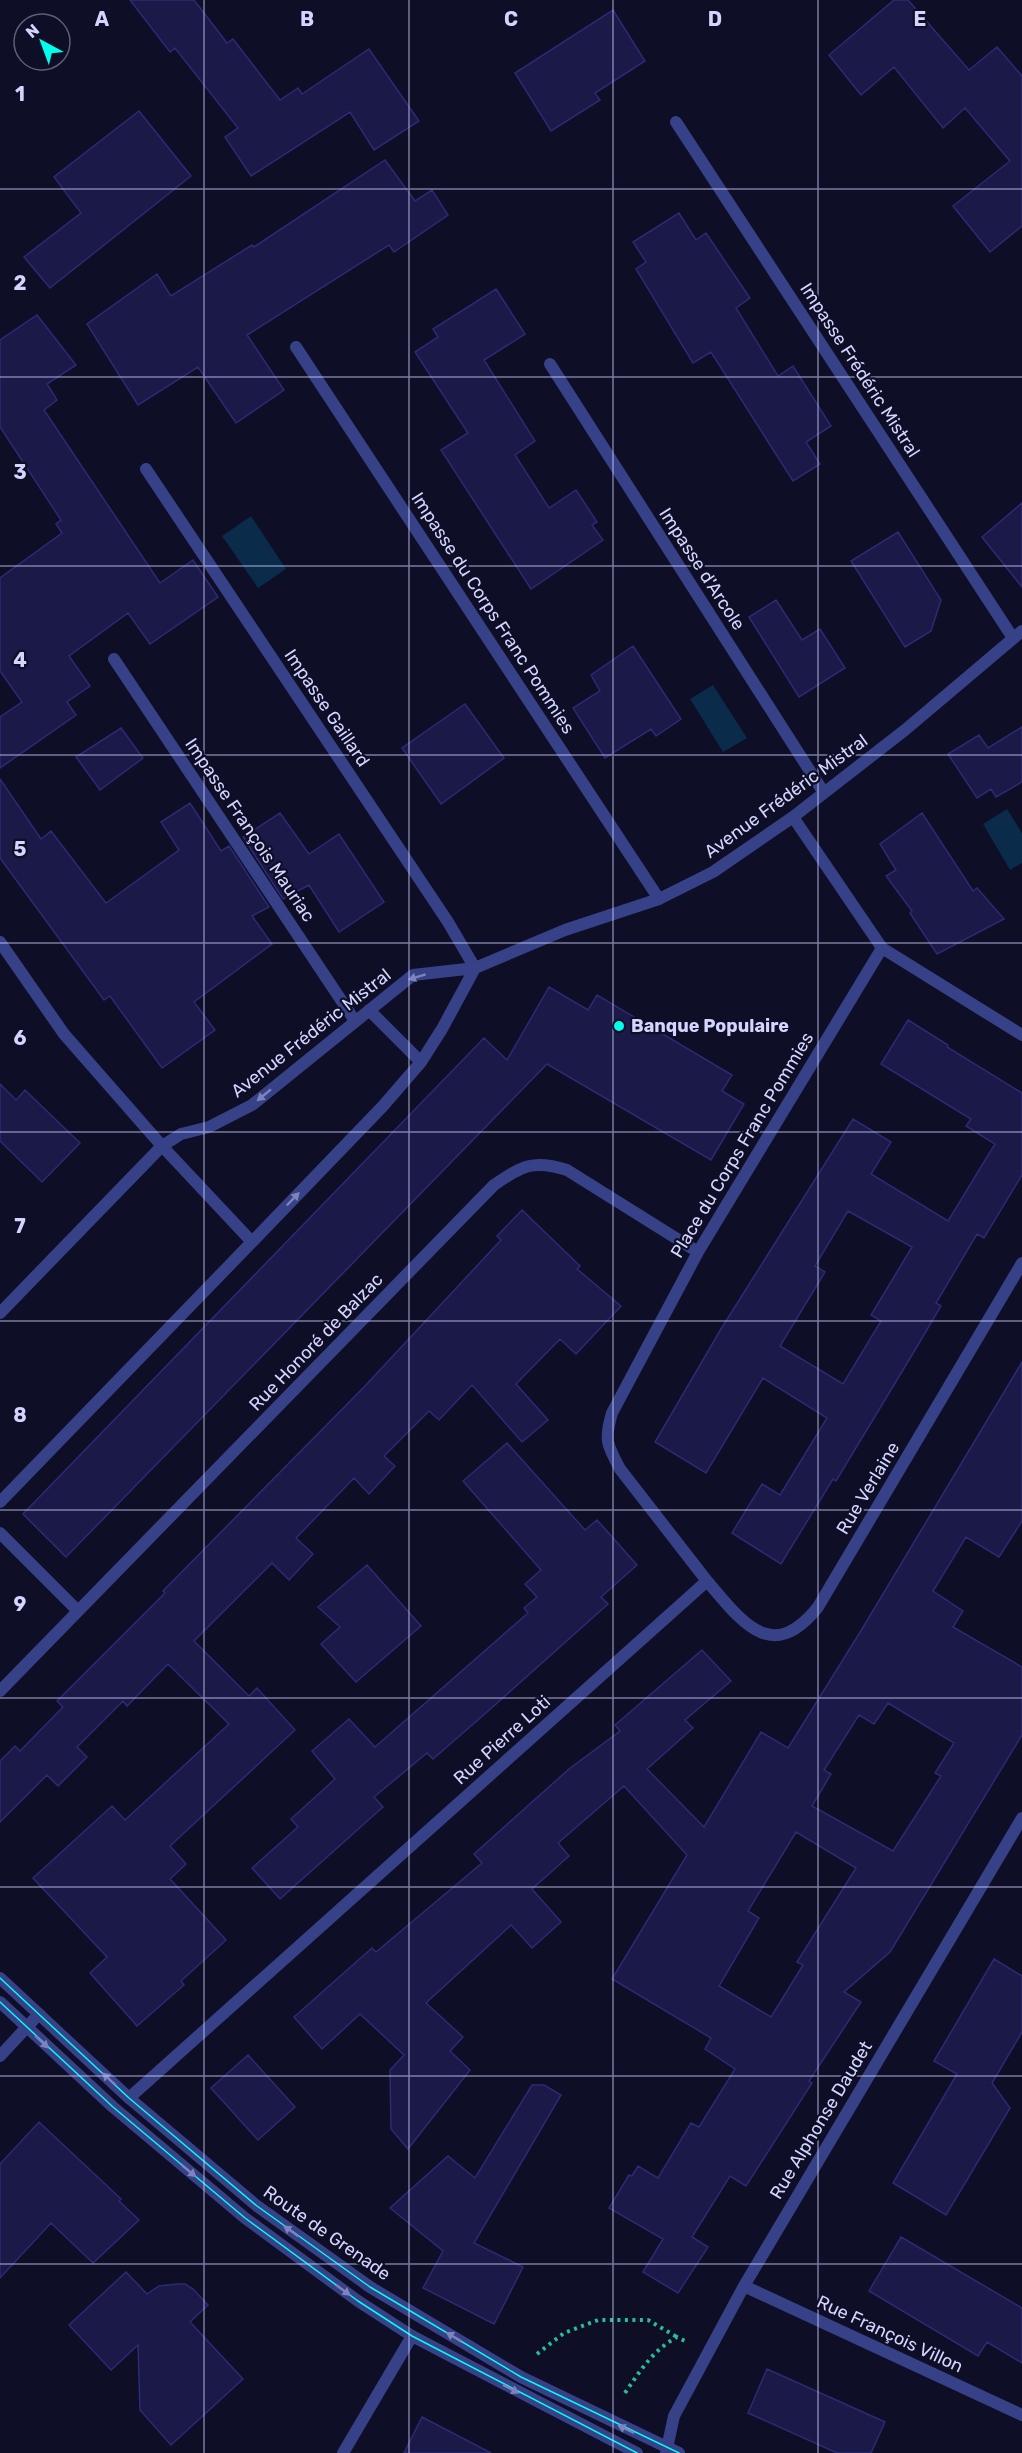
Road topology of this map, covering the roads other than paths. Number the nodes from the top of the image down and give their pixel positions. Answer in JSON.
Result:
{"nodes":[{"id":1,"x":676,"y":122,"type":"dead end"},
{"id":2,"x":296,"y":347,"type":"dead end"},
{"id":3,"x":550,"y":364,"type":"dead end"},
{"id":4,"x":146,"y":469,"type":"dead end"},
{"id":5,"x":1017,"y":634,"type":"edge"},
{"id":6,"x":114,"y":660,"type":"dead end"},
{"id":7,"x":824,"y":793,"type":"junction"},
{"id":8,"x":793,"y":817,"type":"junction"},
{"id":9,"x":659,"y":898,"type":"junction"},
{"id":10,"x":0,"y":942,"type":"edge"},
{"id":11,"x":882,"y":948,"type":"junction"},
{"id":12,"x":475,"y":968,"type":"junction"},
{"id":13,"x":369,"y":1010,"type":"junction"},
{"id":14,"x":355,"y":1021,"type":"junction"},
{"id":15,"x":1022,"y":1035,"type":"edge"},
{"id":16,"x":421,"y":1062,"type":"junction"},
{"id":17,"x":162,"y":1146,"type":"junction"},
{"id":18,"x":252,"y":1242,"type":"junction"},
{"id":19,"x":698,"y":1252,"type":"junction"},
{"id":20,"x":1022,"y":1263,"type":"edge"},
{"id":21,"x":0,"y":1313,"type":"edge"},
{"id":22,"x":0,"y":1502,"type":"edge"},
{"id":23,"x":0,"y":1533,"type":"edge"},
{"id":24,"x":707,"y":1581,"type":"junction"},
{"id":25,"x":78,"y":1611,"type":"junction"},
{"id":26,"x":0,"y":1691,"type":"edge"},
{"id":27,"x":1022,"y":1818,"type":"edge"},
{"id":28,"x":0,"y":1978,"type":"edge"},
{"id":29,"x":0,"y":2002,"type":"edge"},
{"id":30,"x":39,"y":2014,"type":"junction"},
{"id":31,"x":27,"y":2027,"type":"junction"},
{"id":32,"x":0,"y":2056,"type":"edge"},
{"id":33,"x":129,"y":2098,"type":"junction"},
{"id":34,"x":744,"y":2286,"type":"junction"},
{"id":35,"x":412,"y":2336,"type":"junction"},
{"id":36,"x":1022,"y":2415,"type":"edge"},
{"id":37,"x":667,"y":2450,"type":"edge"},
{"id":38,"x":343,"y":2453,"type":"edge"},
{"id":39,"x":637,"y":2453,"type":"edge"},
{"id":40,"x":679,"y":2453,"type":"edge"}],
"edges":[{"from":1,"to":5,"type":"street","name":"Impasse Frédéric Mistral"},
{"from":2,"to":9,"type":"street","name":"Impasse du Corps Franc Pommies"},
{"from":3,"to":7,"type":"street","name":"Impasse d'Arcole"},
{"from":4,"to":12,"type":"street","name":"Impasse Gaillard"},
{"from":5,"to":7,"type":"street","name":"Avenue Frédéric Mistral"},
{"from":6,"to":14,"type":"street","name":"Impasse François Mauriac"},
{"from":7,"to":8,"type":"street","name":"Avenue Frédéric Mistral"},
{"from":8,"to":9,"type":"street","name":"Avenue Frédéric Mistral"},
{"from":8,"to":11,"type":"street"},
{"from":9,"to":12,"type":"street","name":"Avenue Frédéric Mistral"},
{"from":10,"to":17,"type":"street"},
{"from":11,"to":15,"type":"street"},
{"from":11,"to":19,"type":"street","name":"Place du Corps Franc Pommies"},
{"from":12,"to":13,"type":"street","name":"Avenue Frédéric Mistral","one_way":true},
{"from":12,"to":16,"type":"street"},
{"from":13,"to":14,"type":"street","name":"Avenue Frédéric Mistral"},
{"from":13,"to":16,"type":"street"},
{"from":14,"to":17,"type":"street","name":"Avenue Frédéric Mistral","one_way":true},
{"from":18,"to":16,"type":"street","one_way":true},
{"from":17,"to":18,"type":"street"},
{"from":17,"to":21,"type":"street","name":"Avenue Frédéric Mistral"},
{"from":18,"to":22,"type":"street"},
{"from":19,"to":24,"type":"street","name":"Place du Corps Franc Pommies"},
{"from":19,"to":25,"type":"street","name":"Rue Honoré de Balzac"},
{"from":20,"to":24,"type":"street","name":"Rue Verlaine"},
{"from":23,"to":25,"type":"street"},
{"from":24,"to":33,"type":"street","name":"Rue Pierre Loti"},
{"from":25,"to":26,"type":"street","name":"Rue Honoré de Balzac"},
{"from":27,"to":34,"type":"street","name":"Rue Alphonse Daudet"},
{"from":28,"to":30,"type":"street","name":"Route de Grenade"},
{"from":29,"to":31,"type":"street","name":"Route de Grenade"},
{"from":30,"to":31,"type":"street"},
{"from":33,"to":30,"type":"street","name":"Route de Grenade","one_way":true},
{"from":31,"to":32,"type":"street"},
{"from":31,"to":35,"type":"street","name":"Route de Grenade","one_way":true},
{"from":37,"to":33,"type":"street","name":"Route de Grenade","one_way":true},
{"from":34,"to":36,"type":"street","name":"Rue François Villon"},
{"from":34,"to":37,"type":"street","name":"Rue Alphonse Daudet"},
{"from":35,"to":38,"type":"street"},
{"from":35,"to":39,"type":"street","name":"Route de Grenade","one_way":true},
{"from":37,"to":40,"type":"street","name":"Route de Grenade"}]}
